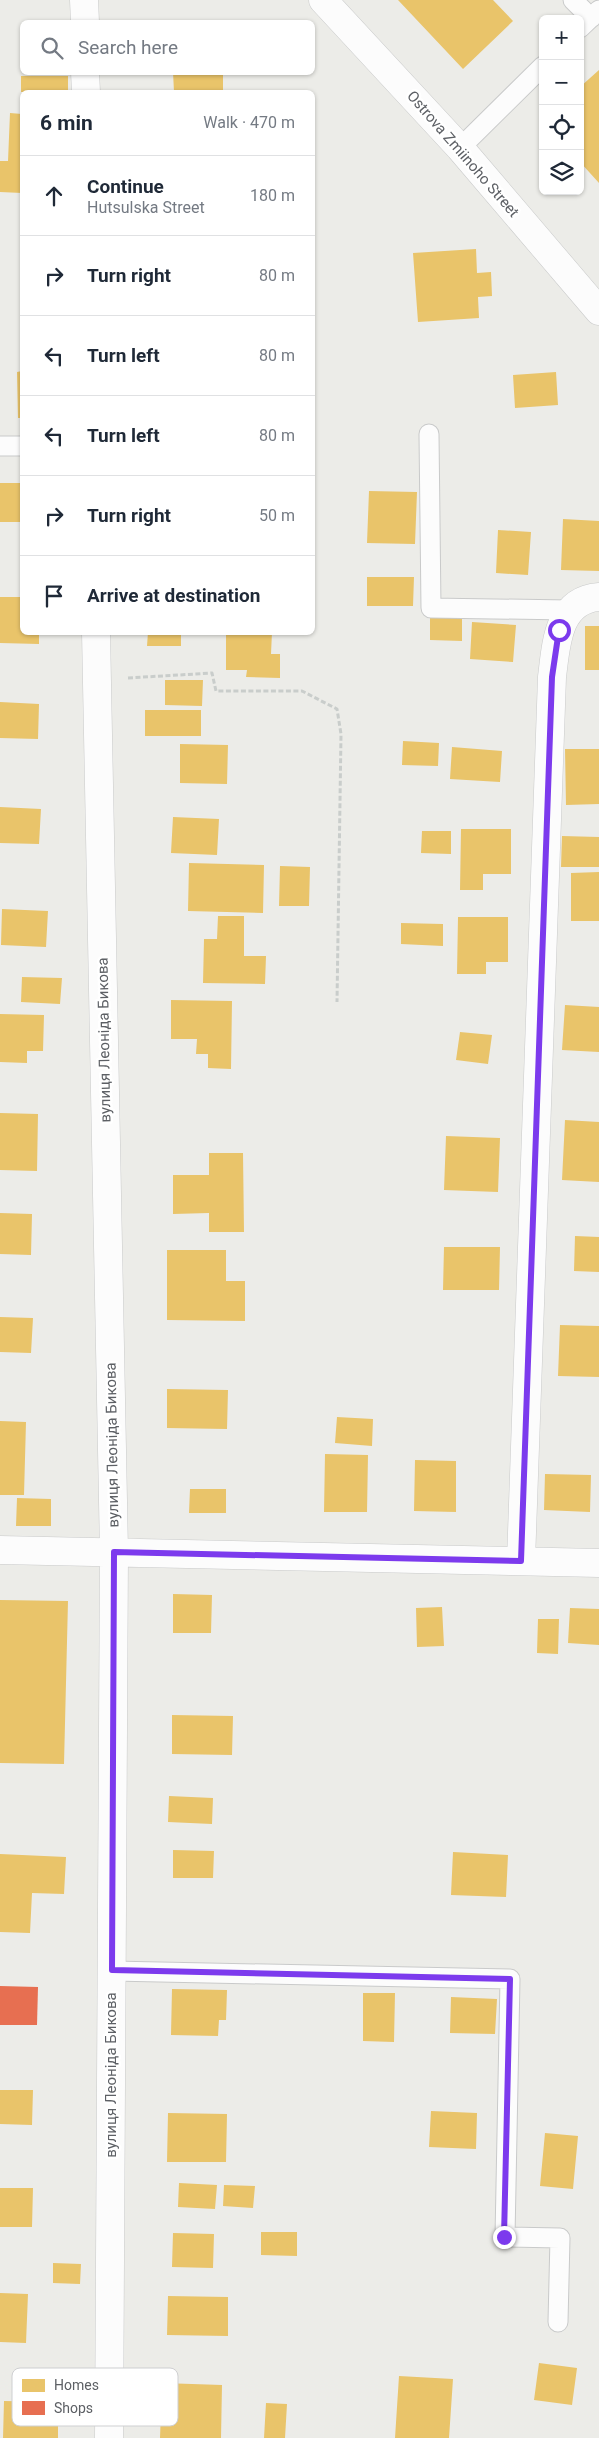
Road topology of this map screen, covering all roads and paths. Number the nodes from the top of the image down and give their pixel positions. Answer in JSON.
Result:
{"nodes":[{"id":1,"x":84,"y":0,"type":"edge"},
{"id":2,"x":323,"y":0,"type":"edge"},
{"id":3,"x":573,"y":0,"type":"edge"},
{"id":4,"x":590,"y":19,"type":"edge"},
{"id":5,"x":84,"y":20,"type":"edge"},
{"id":6,"x":539,"y":70,"type":"edge"},
{"id":7,"x":86,"y":75,"type":"edge"},
{"id":8,"x":86,"y":90,"type":"edge"},
{"id":9,"x":460,"y":148,"type":"junction"},
{"id":10,"x":599,"y":311,"type":"edge"},
{"id":11,"x":429,"y":434,"type":"dead end"},
{"id":12,"x":0,"y":446,"type":"edge"},
{"id":13,"x":20,"y":446,"type":"edge"},
{"id":14,"x":599,"y":597,"type":"edge"},
{"id":15,"x":569,"y":610,"type":"junction"},
{"id":16,"x":96,"y":635,"type":"edge"},
{"id":17,"x":97,"y":680,"type":"junction"},
{"id":18,"x":337,"y":1002,"type":"dead end"},
{"id":19,"x":0,"y":1550,"type":"edge"},
{"id":20,"x":114,"y":1552,"type":"junction"},
{"id":21,"x":521,"y":1561,"type":"junction"},
{"id":22,"x":599,"y":1563,"type":"edge"},
{"id":23,"x":112,"y":1970,"type":"junction"},
{"id":24,"x":558,"y":2322,"type":"dead end"},
{"id":25,"x":109,"y":2368,"type":"edge"}],
"edges":[{"from":1,"to":5,"type":"street"},
{"from":2,"to":9,"type":"street","name":"Ostrova Zmiinoho Street"},
{"from":3,"to":4,"type":"lane"},
{"from":6,"to":9,"type":"lane"},
{"from":7,"to":8,"type":"street"},
{"from":9,"to":10,"type":"street","name":"Ostrova Zmiinoho Street"},
{"from":11,"to":15,"type":"lane"},
{"from":12,"to":13,"type":"lane"},
{"from":14,"to":15,"type":"street"},
{"from":15,"to":21,"type":"street"},
{"from":16,"to":17,"type":"street","name":"вулиця Леоніда Бикова"},
{"from":17,"to":18,"type":"path"},
{"from":17,"to":20,"type":"street","name":"вулиця Леоніда Бикова"},
{"from":19,"to":20,"type":"street"},
{"from":20,"to":21,"type":"street"},
{"from":20,"to":23,"type":"street","name":"вулиця Леоніда Бикова"},
{"from":21,"to":22,"type":"street"},
{"from":23,"to":24,"type":"lane"},
{"from":23,"to":25,"type":"street","name":"вулиця Леоніда Бикова"}]}
